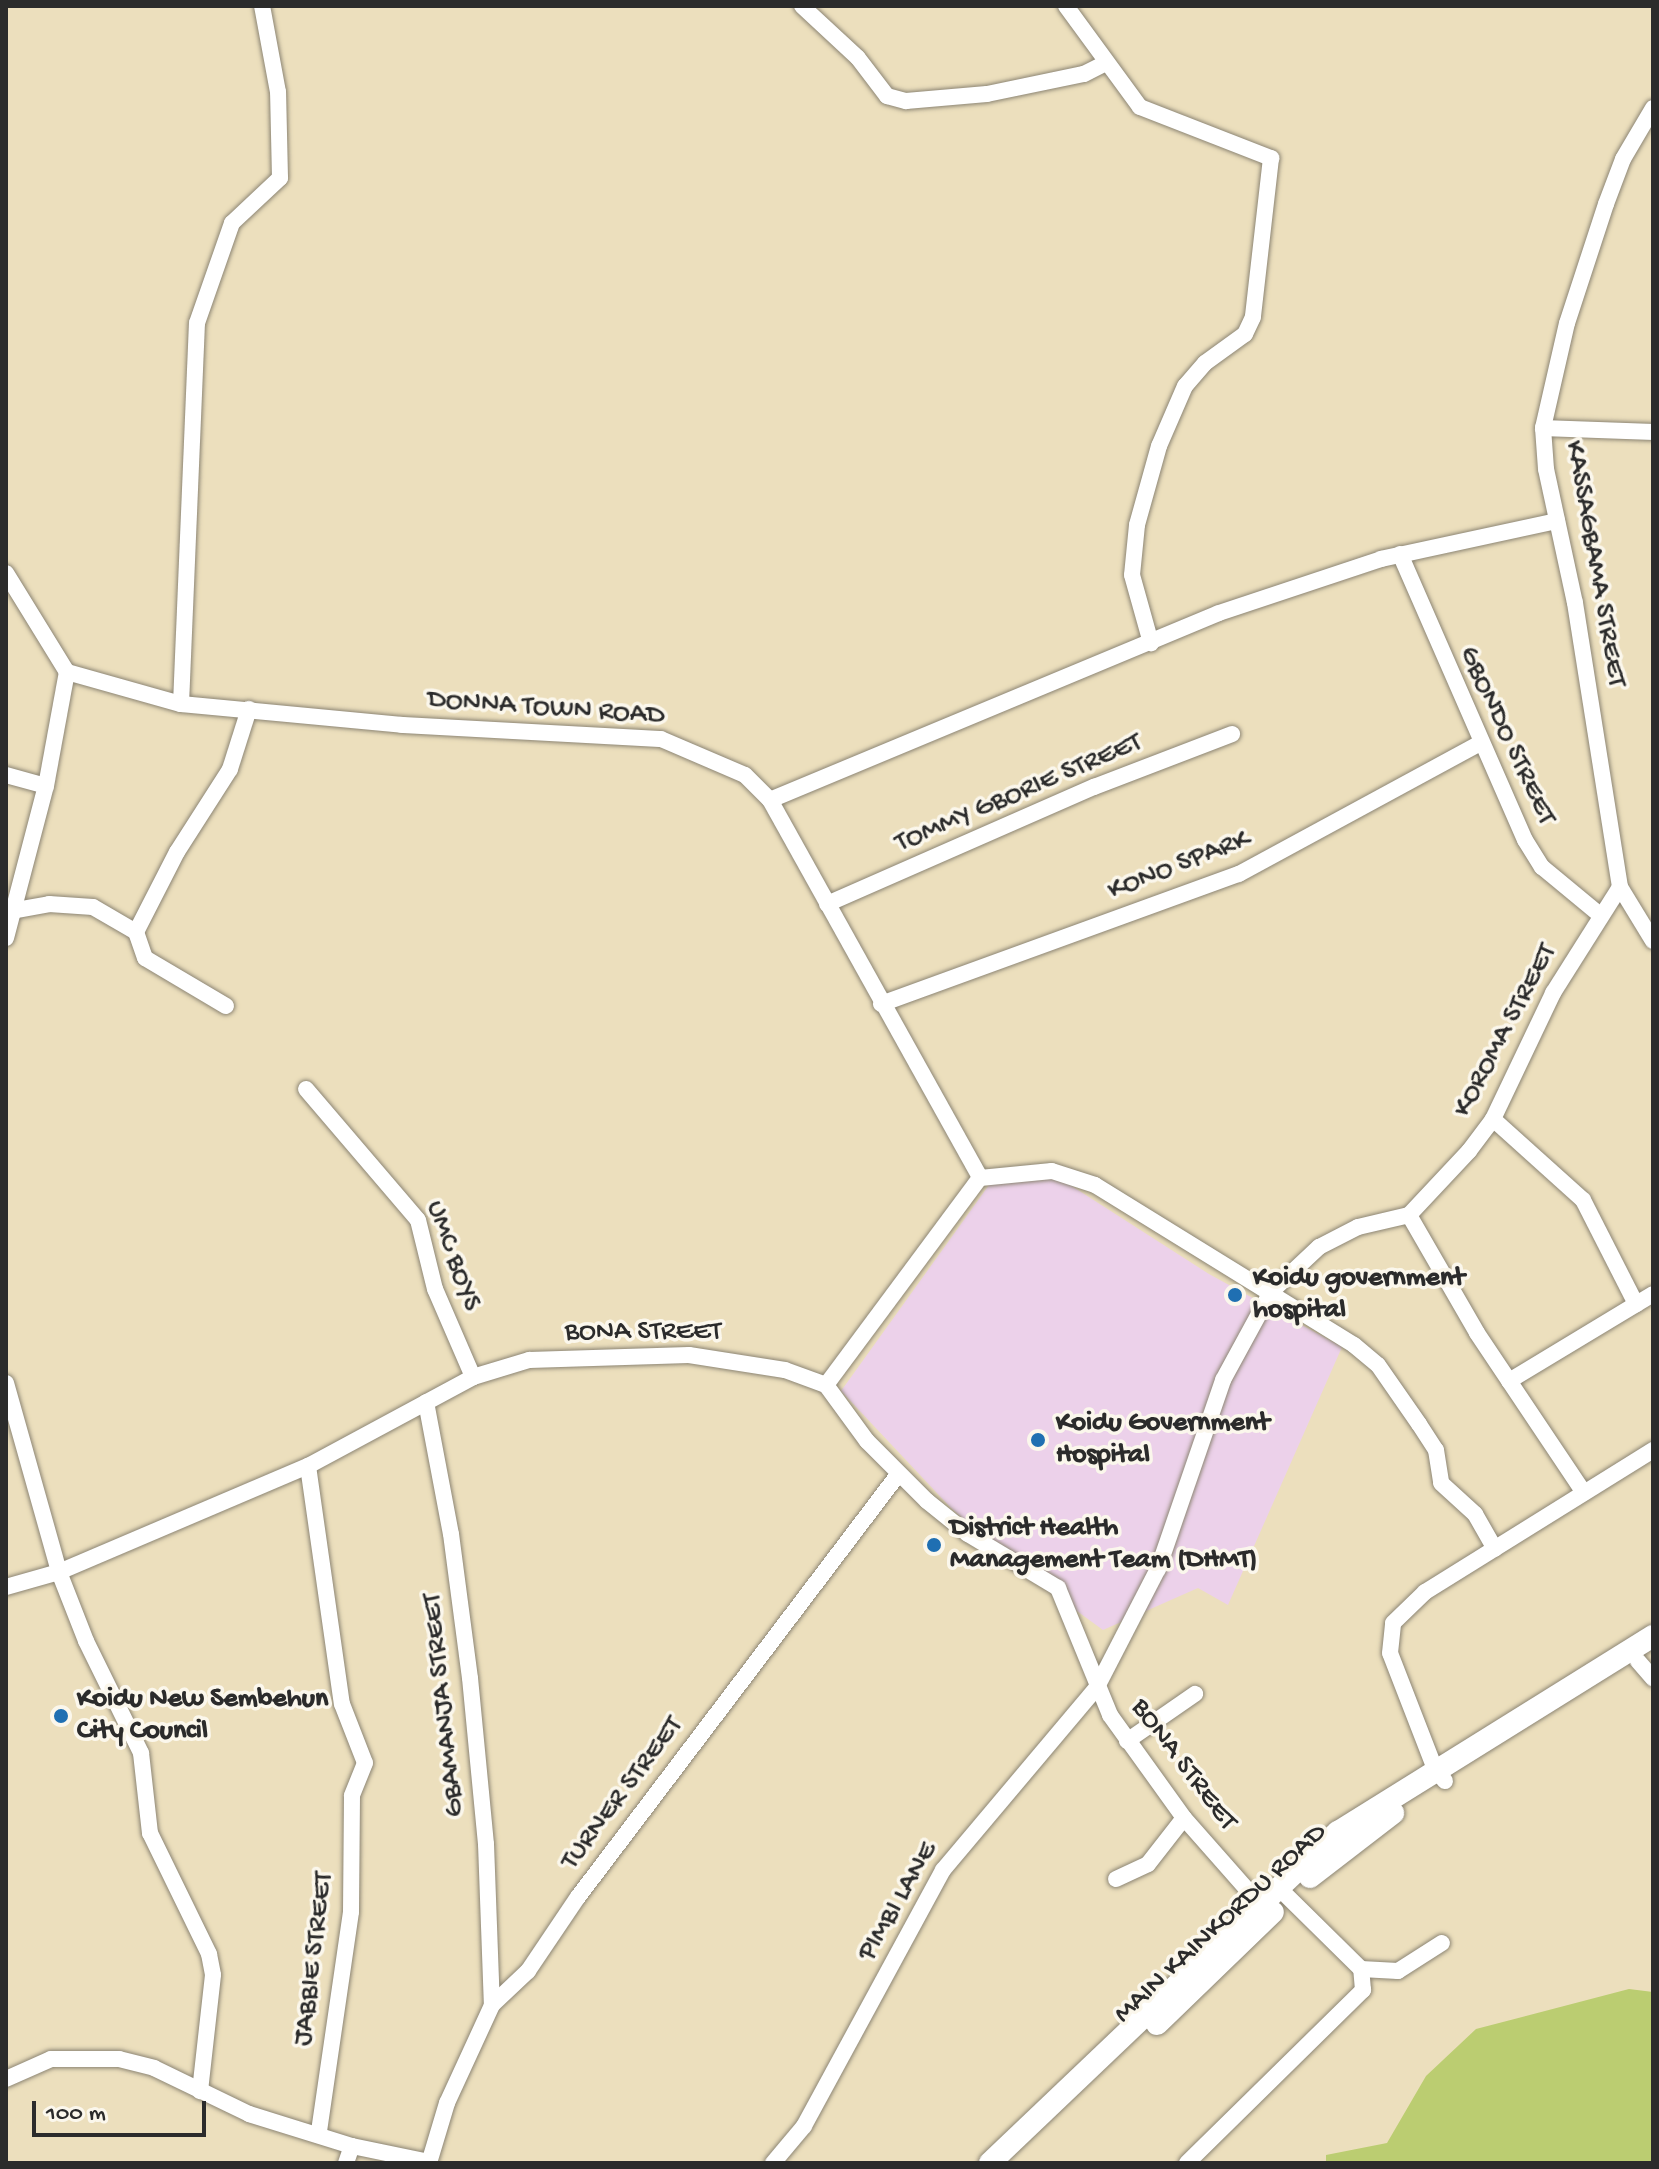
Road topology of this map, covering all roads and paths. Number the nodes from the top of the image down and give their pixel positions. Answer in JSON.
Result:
{"nodes":[{"id":1,"x":262,"y":6,"type":"edge"},
{"id":2,"x":802,"y":6,"type":"edge"},
{"id":3,"x":1066,"y":6,"type":"edge"},
{"id":4,"x":1104,"y":64,"type":"junction"},
{"id":5,"x":1653,"y":108,"type":"edge"},
{"id":6,"x":1543,"y":428,"type":"junction"},
{"id":7,"x":1653,"y":432,"type":"edge"},
{"id":8,"x":1557,"y":521,"type":"junction"},
{"id":9,"x":1400,"y":554,"type":"junction"},
{"id":10,"x":6,"y":573,"type":"edge"},
{"id":11,"x":1151,"y":643,"type":"junction"},
{"id":12,"x":67,"y":672,"type":"junction"},
{"id":13,"x":181,"y":704,"type":"junction"},
{"id":14,"x":249,"y":709,"type":"junction"},
{"id":15,"x":1232,"y":734,"type":"dead end"},
{"id":16,"x":1480,"y":743,"type":"junction"},
{"id":17,"x":6,"y":775,"type":"edge"},
{"id":18,"x":46,"y":786,"type":"junction"},
{"id":19,"x":770,"y":800,"type":"junction"},
{"id":20,"x":1620,"y":887,"type":"junction"},
{"id":21,"x":827,"y":904,"type":"junction"},
{"id":22,"x":11,"y":911,"type":"junction"},
{"id":23,"x":1600,"y":915,"type":"junction"},
{"id":24,"x":136,"y":932,"type":"junction"},
{"id":25,"x":6,"y":938,"type":"edge"},
{"id":26,"x":1653,"y":941,"type":"edge"},
{"id":27,"x":881,"y":1004,"type":"junction"},
{"id":28,"x":226,"y":1006,"type":"dead end"},
{"id":29,"x":306,"y":1089,"type":"dead end"},
{"id":30,"x":1493,"y":1119,"type":"junction"},
{"id":31,"x":980,"y":1178,"type":"junction"},
{"id":32,"x":1409,"y":1215,"type":"junction"},
{"id":33,"x":1271,"y":1292,"type":"junction"},
{"id":34,"x":1653,"y":1294,"type":"edge"},
{"id":35,"x":1636,"y":1304,"type":"junction"},
{"id":36,"x":473,"y":1377,"type":"junction"},
{"id":37,"x":1509,"y":1381,"type":"junction"},
{"id":38,"x":6,"y":1383,"type":"edge"},
{"id":39,"x":826,"y":1385,"type":"junction"},
{"id":40,"x":426,"y":1402,"type":"junction"},
{"id":41,"x":25,"y":1450,"type":"junction"},
{"id":42,"x":1653,"y":1450,"type":"edge"},
{"id":43,"x":6,"y":1451,"type":"edge"},
{"id":44,"x":308,"y":1466,"type":"junction"},
{"id":45,"x":897,"y":1476,"type":"junction"},
{"id":46,"x":1584,"y":1493,"type":"junction"},
{"id":47,"x":1495,"y":1549,"type":"junction"},
{"id":48,"x":59,"y":1572,"type":"junction"},
{"id":49,"x":6,"y":1587,"type":"edge"},
{"id":50,"x":1653,"y":1636,"type":"edge"},
{"id":51,"x":1648,"y":1663,"type":"edge"},
{"id":52,"x":1097,"y":1687,"type":"junction"},
{"id":53,"x":1195,"y":1694,"type":"dead end"},
{"id":54,"x":1538,"y":1714,"type":"junction"},
{"id":55,"x":1127,"y":1741,"type":"junction"},
{"id":56,"x":1440,"y":1775,"type":"junction"},
{"id":57,"x":1184,"y":1818,"type":"junction"},
{"id":58,"x":1116,"y":1879,"type":"dead end"},
{"id":59,"x":1287,"y":1896,"type":"junction"},
{"id":60,"x":1265,"y":1910,"type":"junction"},
{"id":61,"x":1442,"y":1943,"type":"dead end"},
{"id":62,"x":1361,"y":1969,"type":"junction"},
{"id":63,"x":492,"y":2005,"type":"junction"},
{"id":64,"x":6,"y":2079,"type":"edge"},
{"id":65,"x":200,"y":2091,"type":"junction"},
{"id":66,"x":1050,"y":2115,"type":"junction"},
{"id":67,"x":319,"y":2132,"type":"junction"},
{"id":68,"x":352,"y":2146,"type":"junction"},
{"id":69,"x":429,"y":2162,"type":"edge"},
{"id":70,"x":346,"y":2163,"type":"edge"},
{"id":71,"x":773,"y":2163,"type":"edge"},
{"id":72,"x":990,"y":2163,"type":"edge"},
{"id":73,"x":1011,"y":2163,"type":"edge"},
{"id":74,"x":1187,"y":2163,"type":"edge"}],
"edges":[{"from":1,"to":13,"type":"street"},
{"from":2,"to":4,"type":"street"},
{"from":3,"to":4,"type":"street"},
{"from":4,"to":11,"type":"street"},
{"from":5,"to":6,"type":"street","name":"KASSAGBAMA STREET"},
{"from":6,"to":7,"type":"street"},
{"from":6,"to":8,"type":"street","name":"KASSAGBAMA STREET"},
{"from":8,"to":9,"type":"street"},
{"from":8,"to":20,"type":"street","name":"KASSAGBAMA STREET"},
{"from":9,"to":11,"type":"street"},
{"from":9,"to":16,"type":"street","name":"GBONDO STREET"},
{"from":10,"to":12,"type":"street"},
{"from":11,"to":19,"type":"street"},
{"from":12,"to":13,"type":"street","name":"DONNA TOWN ROAD"},
{"from":12,"to":18,"type":"street"},
{"from":13,"to":14,"type":"street","name":"DONNA TOWN ROAD"},
{"from":14,"to":19,"type":"street","name":"DONNA TOWN ROAD"},
{"from":14,"to":24,"type":"street"},
{"from":15,"to":21,"type":"street","name":"TOMMY GBORIE STREET"},
{"from":16,"to":23,"type":"street","name":"GBONDO STREET"},
{"from":16,"to":27,"type":"street","name":"KONO SPARK"},
{"from":17,"to":18,"type":"street"},
{"from":18,"to":22,"type":"street"},
{"from":19,"to":21,"type":"street","name":"DONNA TOWN ROAD"},
{"from":20,"to":23,"type":"street","name":"KOROMA STREET"},
{"from":20,"to":26,"type":"street","name":"KASSAGBAMA STREET"},
{"from":21,"to":27,"type":"street","name":"DONNA TOWN ROAD"},
{"from":22,"to":24,"type":"street"},
{"from":22,"to":25,"type":"street"},
{"from":23,"to":30,"type":"street","name":"KOROMA STREET"},
{"from":24,"to":28,"type":"street"},
{"from":27,"to":31,"type":"street","name":"DONNA TOWN ROAD"},
{"from":29,"to":36,"type":"street","name":"UMC BOYS"},
{"from":30,"to":32,"type":"street","name":"KOROMA STREET"},
{"from":30,"to":35,"type":"street"},
{"from":31,"to":33,"type":"street"},
{"from":31,"to":39,"type":"street"},
{"from":32,"to":33,"type":"street"},
{"from":32,"to":37,"type":"street"},
{"from":33,"to":47,"type":"street"},
{"from":33,"to":52,"type":"street","name":"PIMBI LANE"},
{"from":34,"to":35,"type":"street"},
{"from":35,"to":37,"type":"street"},
{"from":36,"to":39,"type":"street","name":"BONA STREET"},
{"from":36,"to":40,"type":"street","name":"BONA STREET"},
{"from":37,"to":46,"type":"street"},
{"from":38,"to":41,"type":"street"},
{"from":39,"to":45,"type":"street","name":"BONA STREET"},
{"from":40,"to":44,"type":"street","name":"BONA STREET"},
{"from":40,"to":63,"type":"street","name":"GBAMANJA STREET"},
{"from":41,"to":43,"type":"street"},
{"from":41,"to":48,"type":"street"},
{"from":42,"to":46,"type":"street"},
{"from":44,"to":48,"type":"street","name":"BONA STREET"},
{"from":44,"to":67,"type":"street","name":"JABBIE STREET"},
{"from":45,"to":52,"type":"street","name":"BONA STREET"},
{"from":45,"to":63,"type":"street","name":"TURNER STREET"},
{"from":46,"to":47,"type":"street"},
{"from":47,"to":56,"type":"street"},
{"from":48,"to":49,"type":"street","name":"BONA STREET"},
{"from":48,"to":65,"type":"street"},
{"from":50,"to":54,"type":"main road"},
{"from":51,"to":54,"type":"main road"},
{"from":52,"to":55,"type":"street","name":"BONA STREET"},
{"from":52,"to":71,"type":"street","name":"PIMBI LANE"},
{"from":53,"to":55,"type":"street"},
{"from":54,"to":56,"type":"main road"},
{"from":55,"to":57,"type":"street","name":"BONA STREET"},
{"from":56,"to":59,"type":"main road","name":"MAIN KAINKORDU ROAD"},
{"from":56,"to":60,"type":"main road"},
{"from":57,"to":58,"type":"street"},
{"from":57,"to":60,"type":"street","name":"BONA STREET"},
{"from":59,"to":60,"type":"main road","name":"MAIN KAINKORDU ROAD"},
{"from":59,"to":62,"type":"street"},
{"from":60,"to":66,"type":"main road","name":"MAIN KAINKORDU ROAD"},
{"from":60,"to":66,"type":"main road","name":"MAIN KAINKORDU ROAD"},
{"from":61,"to":62,"type":"street"},
{"from":62,"to":74,"type":"street"},
{"from":63,"to":69,"type":"street","name":"TURNER STREET"},
{"from":64,"to":65,"type":"street"},
{"from":65,"to":67,"type":"street"},
{"from":66,"to":72,"type":"main road","name":"MAIN KAINKORDU ROAD"},
{"from":66,"to":73,"type":"main road","name":"MAIN KAINKORDU ROAD"},
{"from":67,"to":68,"type":"street"},
{"from":68,"to":69,"type":"street"},
{"from":68,"to":70,"type":"street"}]}
